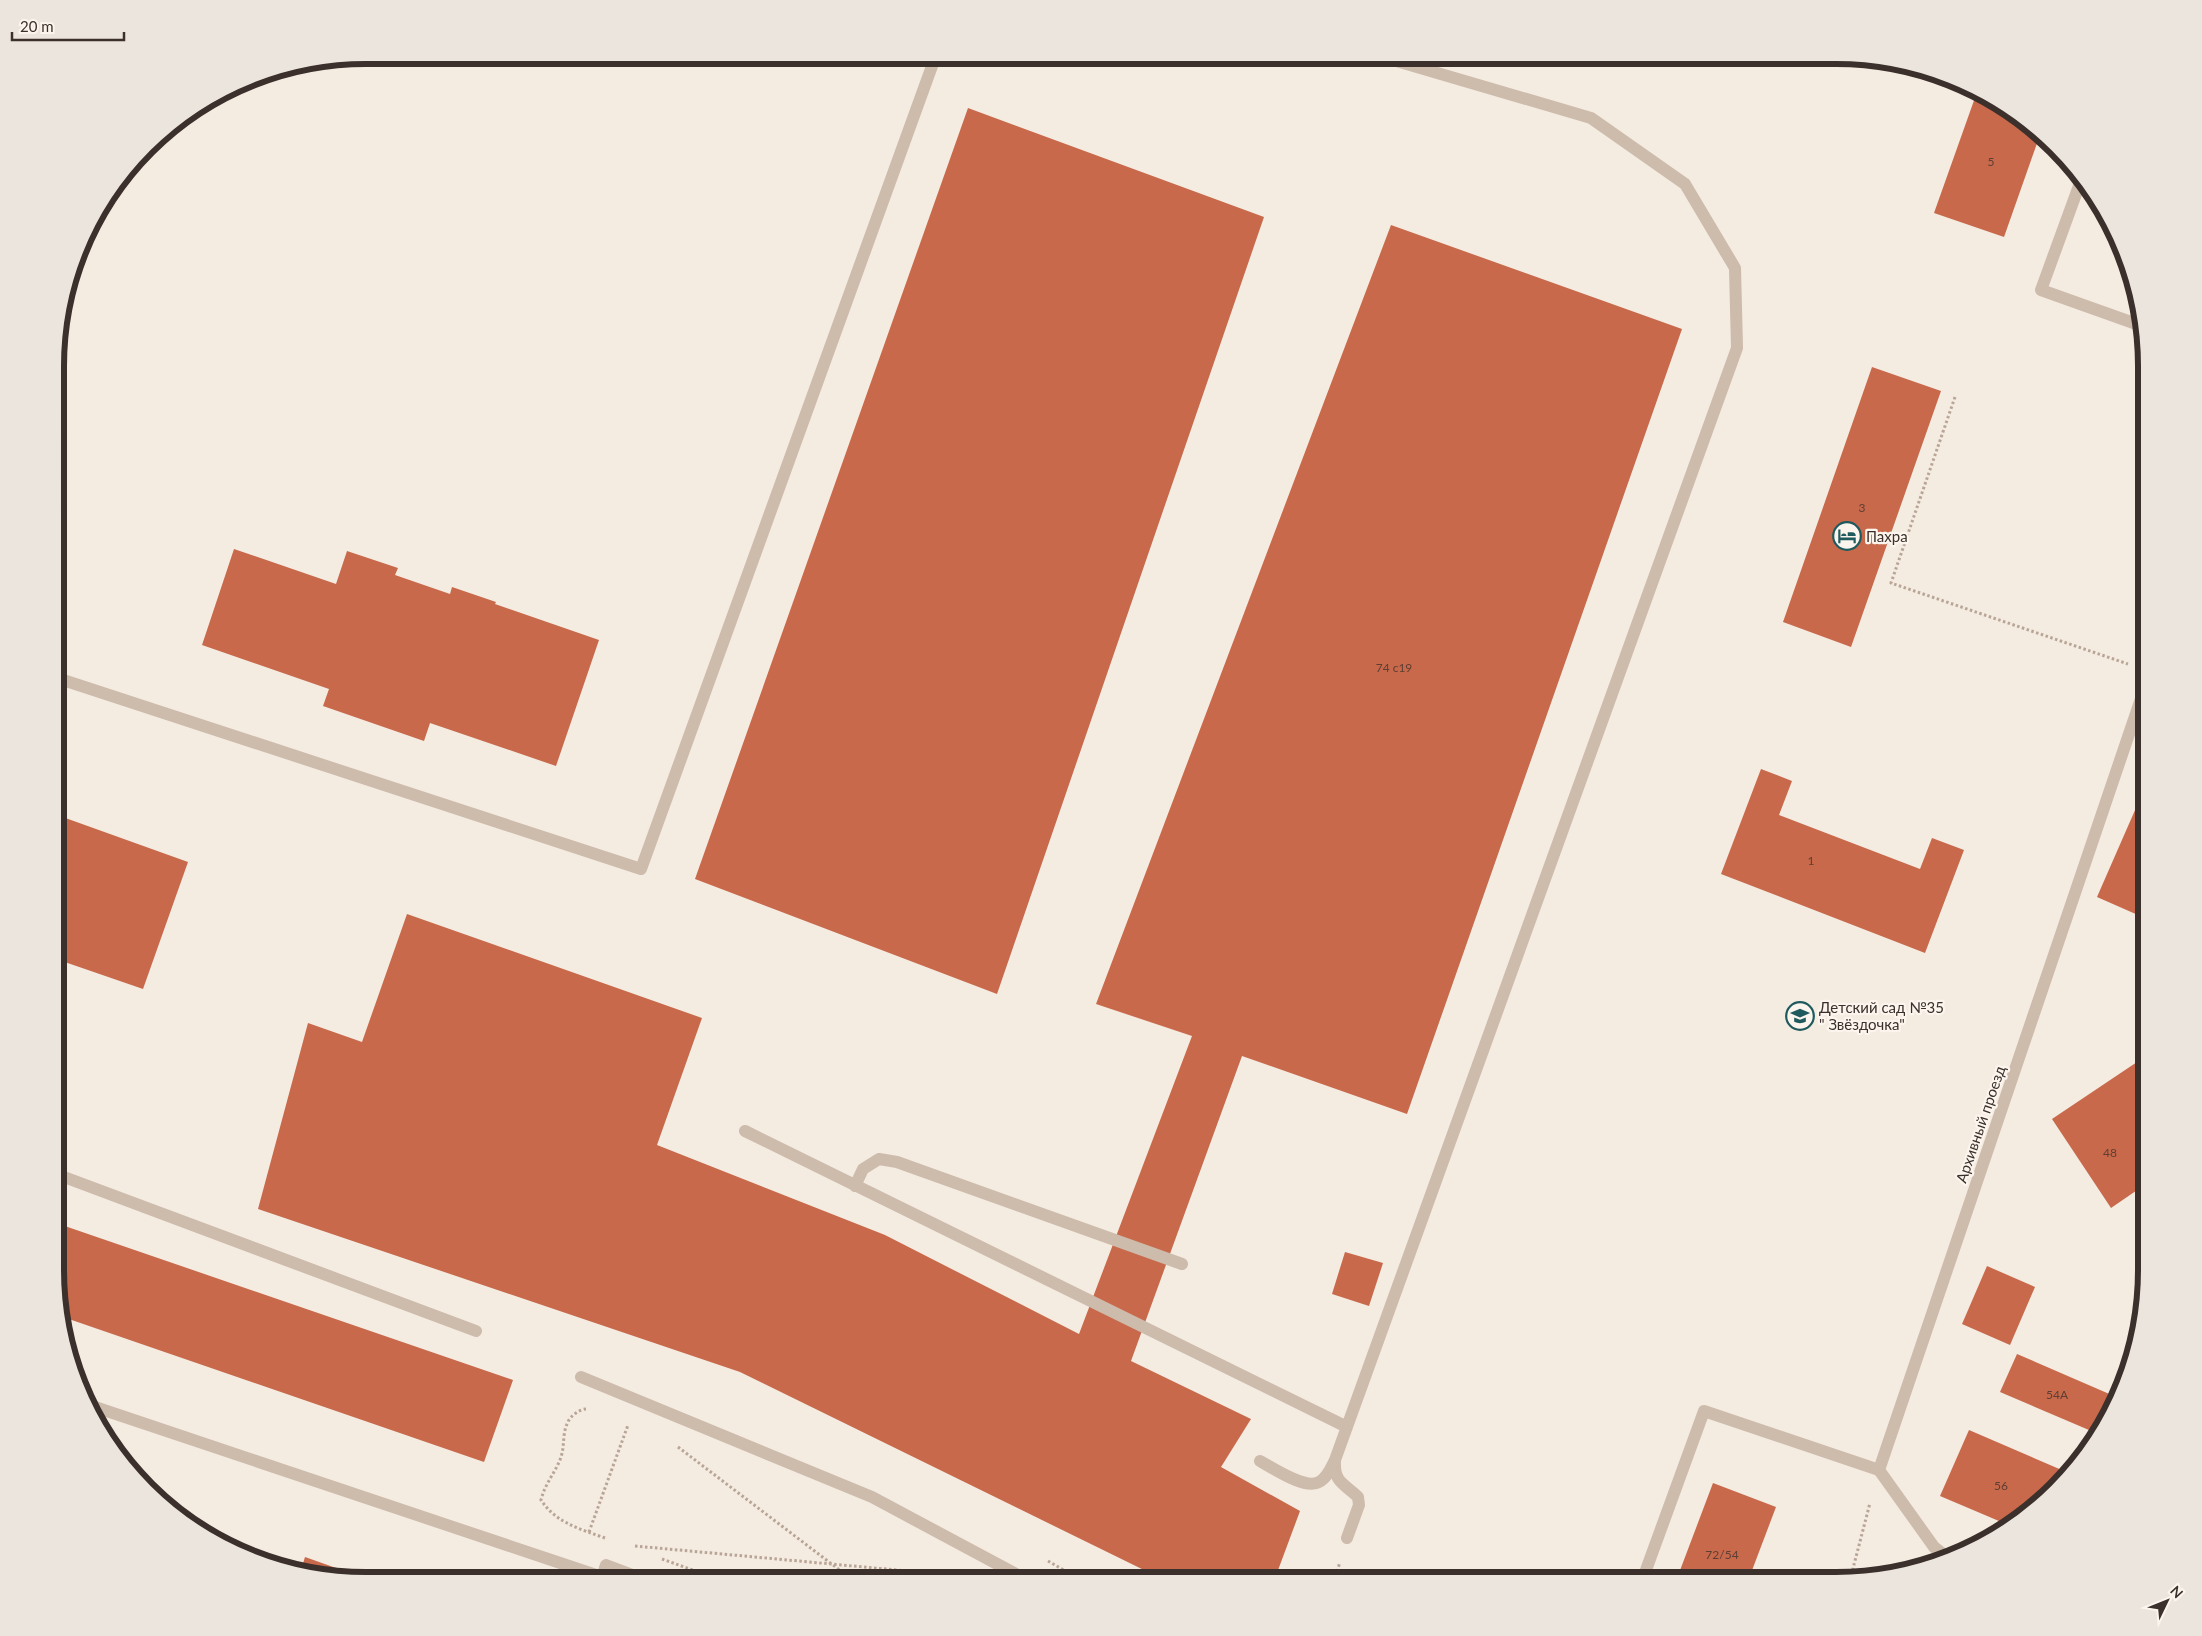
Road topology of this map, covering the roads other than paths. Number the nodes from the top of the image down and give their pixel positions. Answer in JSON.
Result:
{"nodes":[{"id":1,"x":933,"y":64,"type":"edge"},
{"id":2,"x":1404,"y":64,"type":"edge"},
{"id":3,"x":2079,"y":186,"type":"edge"},
{"id":4,"x":2136,"y":324,"type":"edge"},
{"id":5,"x":64,"y":680,"type":"edge"},
{"id":6,"x":2138,"y":707,"type":"edge"},
{"id":7,"x":744,"y":1131,"type":"dead end"},
{"id":8,"x":64,"y":1177,"type":"edge"},
{"id":9,"x":856,"y":1186,"type":"junction"},
{"id":10,"x":1182,"y":1264,"type":"dead end"},
{"id":11,"x":476,"y":1331,"type":"dead end"},
{"id":12,"x":581,"y":1377,"type":"dead end"},
{"id":13,"x":97,"y":1408,"type":"edge"},
{"id":14,"x":1347,"y":1427,"type":"junction"},
{"id":15,"x":1335,"y":1460,"type":"junction"},
{"id":16,"x":1260,"y":1461,"type":"dead end"},
{"id":17,"x":1879,"y":1470,"type":"junction"},
{"id":18,"x":1347,"y":1538,"type":"dead end"},
{"id":19,"x":1942,"y":1553,"type":"edge"},
{"id":20,"x":580,"y":1572,"type":"edge"},
{"id":21,"x":604,"y":1572,"type":"edge"},
{"id":22,"x":625,"y":1572,"type":"edge"},
{"id":23,"x":1012,"y":1572,"type":"edge"},
{"id":24,"x":1645,"y":1572,"type":"edge"}],
"edges":[{"from":1,"to":5,"type":"street"},
{"from":2,"to":14,"type":"street"},
{"from":3,"to":4,"type":"street"},
{"from":6,"to":17,"type":"street","name":"Архивный проезд"},
{"from":7,"to":9,"type":"street"},
{"from":8,"to":11,"type":"street"},
{"from":9,"to":10,"type":"street"},
{"from":9,"to":14,"type":"street"},
{"from":12,"to":23,"type":"street"},
{"from":13,"to":20,"type":"street"},
{"from":14,"to":15,"type":"street"},
{"from":15,"to":16,"type":"street"},
{"from":15,"to":18,"type":"street"},
{"from":17,"to":19,"type":"street"},
{"from":17,"to":24,"type":"street"},
{"from":21,"to":22,"type":"street"}]}
